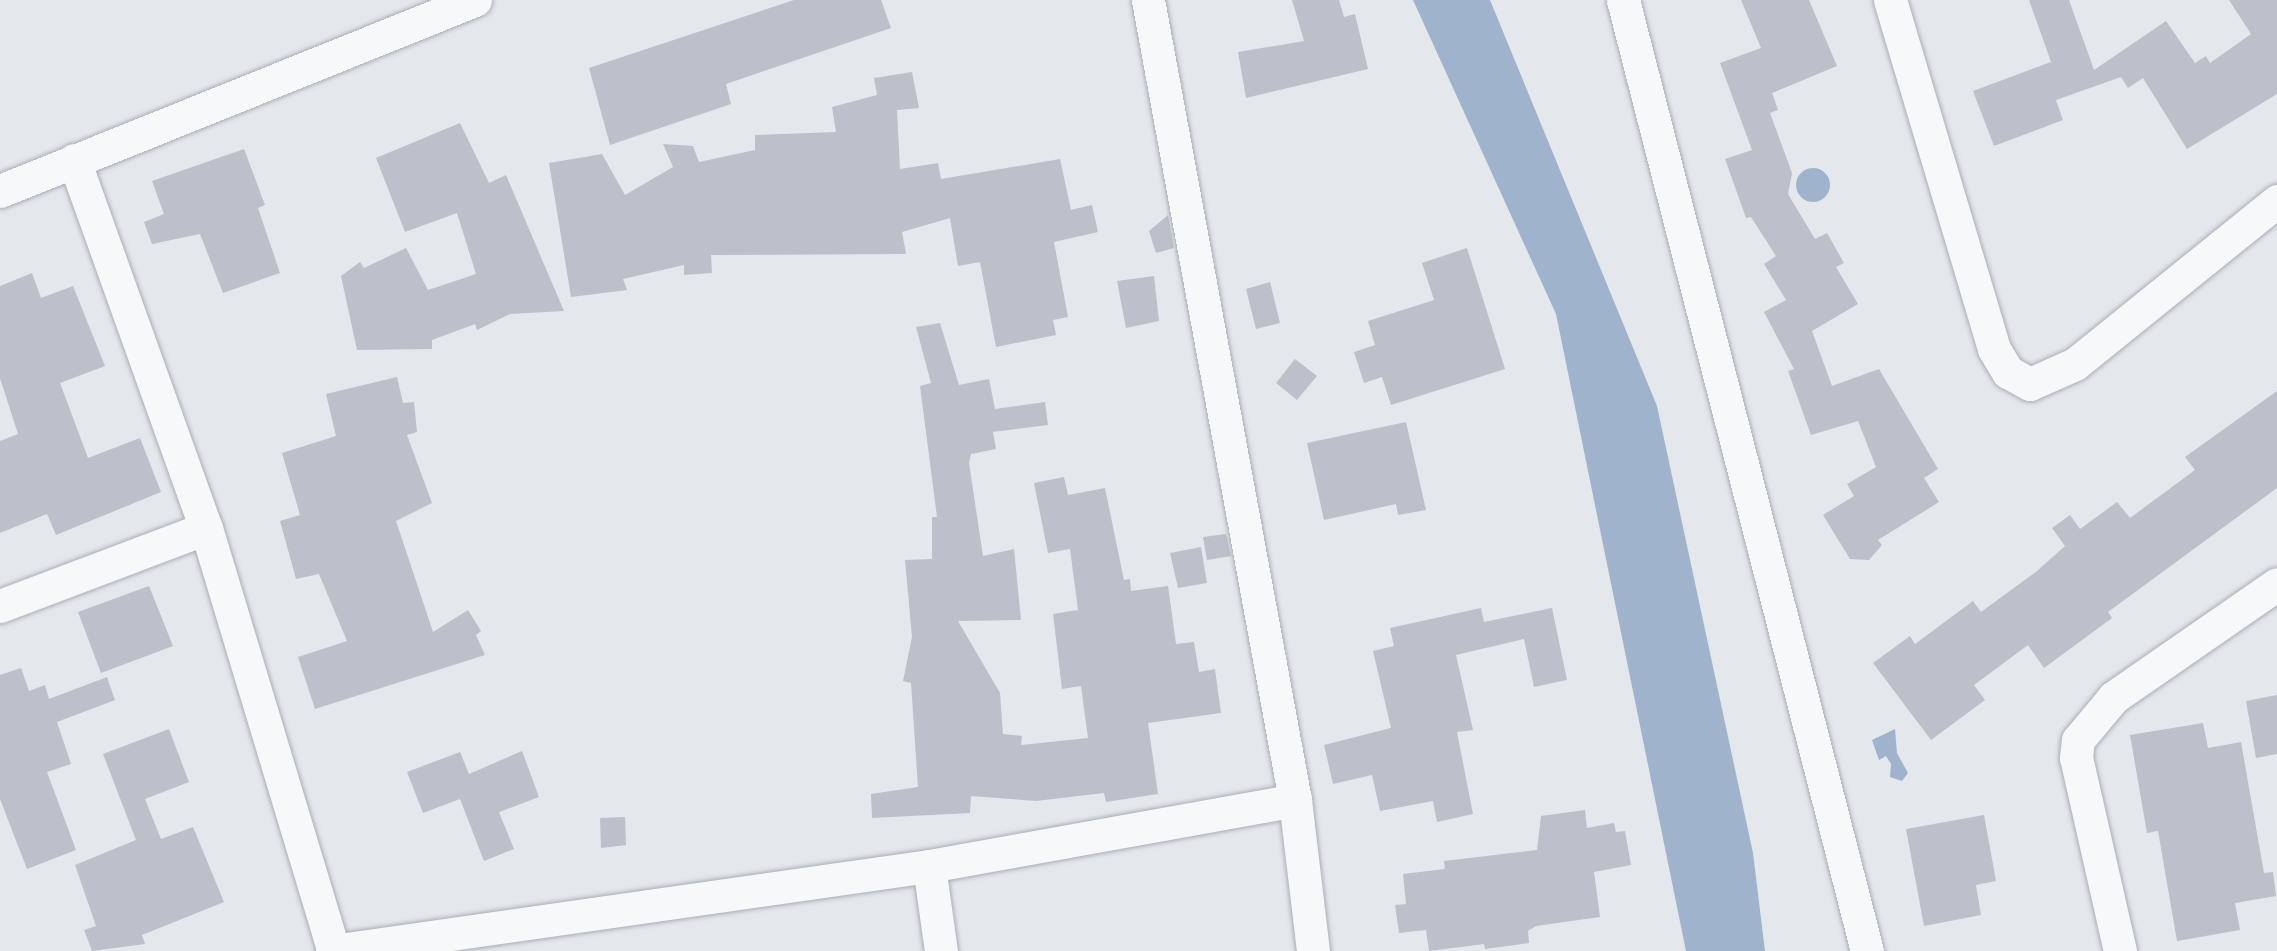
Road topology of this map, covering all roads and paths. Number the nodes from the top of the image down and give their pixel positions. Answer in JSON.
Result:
{"nodes":[{"id":1,"x":475,"y":0,"type":"edge"},
{"id":2,"x":1148,"y":0,"type":"edge"},
{"id":3,"x":1623,"y":0,"type":"edge"},
{"id":4,"x":1890,"y":0,"type":"edge"},
{"id":5,"x":75,"y":160,"type":"junction"},
{"id":6,"x":0,"y":191,"type":"edge"},
{"id":7,"x":2277,"y":201,"type":"edge"},
{"id":8,"x":206,"y":528,"type":"junction"},
{"id":9,"x":2277,"y":584,"type":"edge"},
{"id":10,"x":0,"y":606,"type":"edge"},
{"id":11,"x":1295,"y":800,"type":"junction"},
{"id":12,"x":929,"y":866,"type":"junction"},
{"id":13,"x":333,"y":951,"type":"edge"},
{"id":14,"x":941,"y":951,"type":"edge"},
{"id":15,"x":1313,"y":951,"type":"edge"},
{"id":16,"x":1867,"y":951,"type":"edge"},
{"id":17,"x":2120,"y":951,"type":"edge"}],
"edges":[{"from":1,"to":5,"type":"street"},
{"from":2,"to":11,"type":"street"},
{"from":3,"to":16,"type":"street"},
{"from":4,"to":7,"type":"street"},
{"from":5,"to":6,"type":"street"},
{"from":5,"to":8,"type":"street"},
{"from":8,"to":10,"type":"street"},
{"from":8,"to":13,"type":"street"},
{"from":9,"to":17,"type":"street"},
{"from":11,"to":12,"type":"street"},
{"from":11,"to":15,"type":"street"},
{"from":12,"to":13,"type":"street"},
{"from":12,"to":14,"type":"street"}]}
